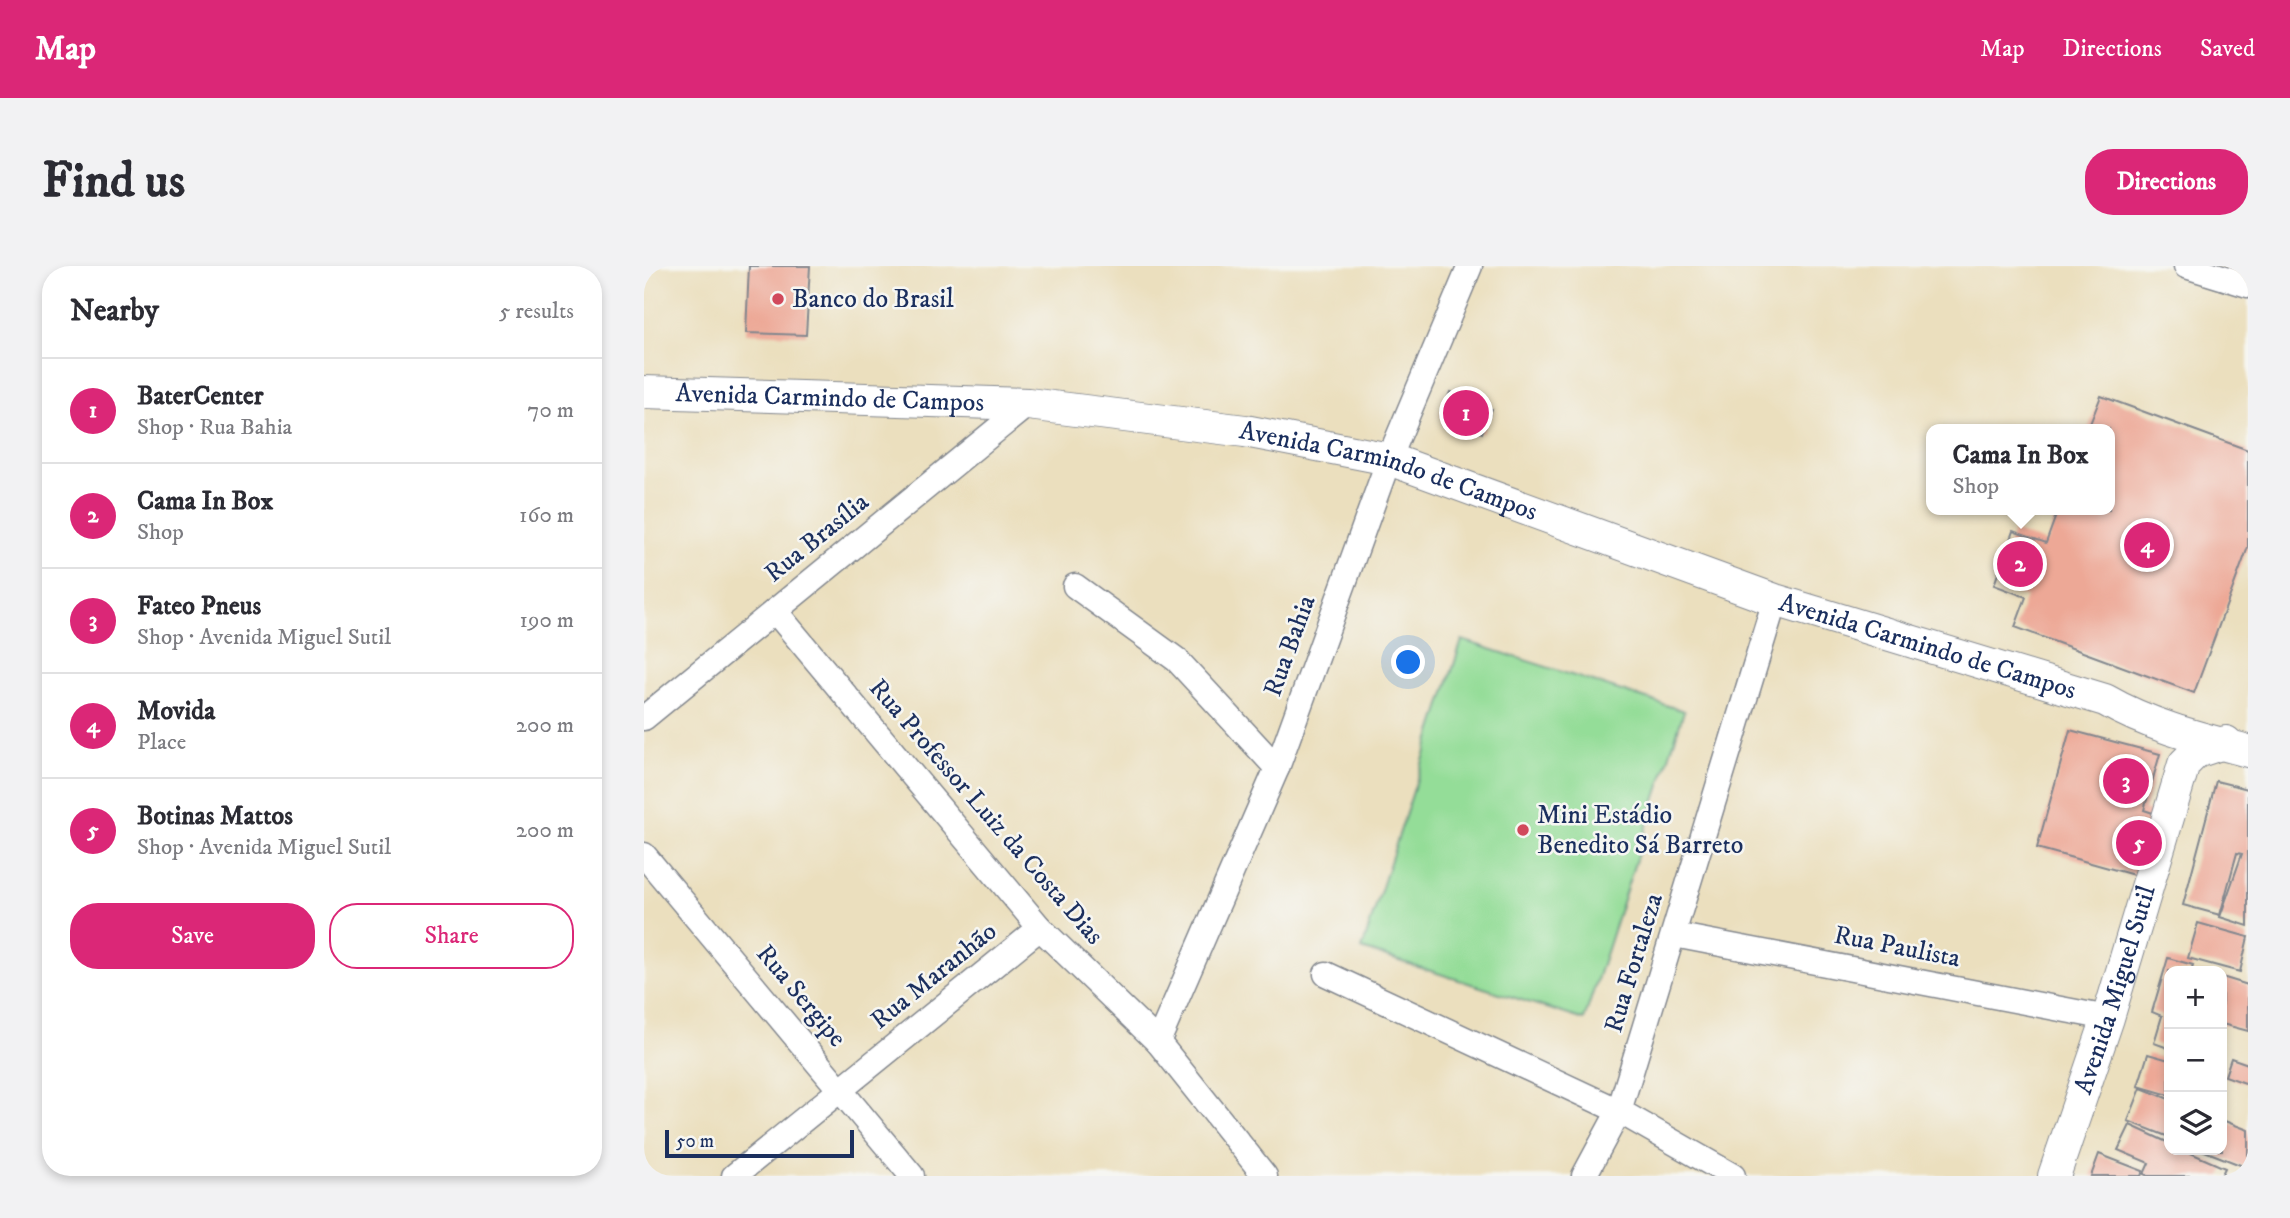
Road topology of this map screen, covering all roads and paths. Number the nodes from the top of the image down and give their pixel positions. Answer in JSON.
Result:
{"nodes":[{"id":1,"x":1470,"y":266,"type":"edge"},
{"id":2,"x":2186,"y":266,"type":"edge"},
{"id":3,"x":2248,"y":285,"type":"edge"},
{"id":4,"x":644,"y":392,"type":"edge"},
{"id":5,"x":1028,"y":404,"type":"junction"},
{"id":6,"x":1389,"y":459,"type":"junction"},
{"id":7,"x":1075,"y":586,"type":"dead end"},
{"id":8,"x":1774,"y":600,"type":"junction"},
{"id":9,"x":775,"y":611,"type":"junction"},
{"id":10,"x":2105,"y":700,"type":"junction"},
{"id":11,"x":2147,"y":704,"type":"junction"},
{"id":12,"x":644,"y":718,"type":"edge"},
{"id":13,"x":2176,"y":731,"type":"junction"},
{"id":14,"x":2240,"y":745,"type":"edge"},
{"id":15,"x":2184,"y":764,"type":"junction"},
{"id":16,"x":1278,"y":768,"type":"junction"},
{"id":17,"x":644,"y":855,"type":"edge"},
{"id":18,"x":1040,"y":928,"type":"junction"},
{"id":19,"x":1674,"y":935,"type":"junction"},
{"id":20,"x":1326,"y":974,"type":"dead end"},
{"id":21,"x":2108,"y":1018,"type":"junction"},
{"id":22,"x":1158,"y":1042,"type":"junction"},
{"id":23,"x":840,"y":1090,"type":"junction"},
{"id":24,"x":1619,"y":1111,"type":"junction"},
{"id":25,"x":734,"y":1176,"type":"edge"},
{"id":26,"x":912,"y":1176,"type":"edge"},
{"id":27,"x":1265,"y":1176,"type":"edge"},
{"id":28,"x":1584,"y":1176,"type":"edge"},
{"id":29,"x":1734,"y":1176,"type":"edge"},
{"id":30,"x":2054,"y":1176,"type":"edge"}],
"edges":[{"from":1,"to":6,"type":"street","name":"Rua Bahia"},
{"from":2,"to":3,"type":"street"},
{"from":4,"to":5,"type":"main road","name":"Avenida Carmindo de Campos"},
{"from":5,"to":6,"type":"main road","name":"Avenida Carmindo de Campos"},
{"from":5,"to":9,"type":"street","name":"Rua Brasília"},
{"from":6,"to":8,"type":"main road","name":"Avenida Carmindo de Campos"},
{"from":6,"to":16,"type":"street","name":"Rua Bahia"},
{"from":7,"to":16,"type":"street"},
{"from":8,"to":10,"type":"main road","name":"Avenida Carmindo de Campos"},
{"from":8,"to":19,"type":"street","name":"Rua Fortaleza"},
{"from":9,"to":12,"type":"street","name":"Rua Brasília"},
{"from":9,"to":18,"type":"street","name":"Rua Professor Luiz da Costa Dias"},
{"from":10,"to":11,"type":"main road","name":"Avenida Carmindo de Campos"},
{"from":10,"to":13,"type":"main road","name":"Avenida Carmindo de Campos"},
{"from":11,"to":13,"type":"main road","name":"Avenida Carmindo de Campos"},
{"from":11,"to":14,"type":"main road","name":"Avenida Carmindo de Campos"},
{"from":13,"to":14,"type":"main road","name":"Avenida Carmindo de Campos"},
{"from":13,"to":15,"type":"main road"},
{"from":14,"to":15,"type":"main road"},
{"from":15,"to":21,"type":"main road","name":"Avenida Miguel Sutil"},
{"from":16,"to":22,"type":"street","name":"Rua Bahia"},
{"from":17,"to":23,"type":"street","name":"Rua Sergipe"},
{"from":18,"to":22,"type":"street","name":"Rua Professor Luiz da Costa Dias"},
{"from":18,"to":23,"type":"street","name":"Rua Maranhão"},
{"from":19,"to":21,"type":"street","name":"Rua Paulista"},
{"from":19,"to":24,"type":"street","name":"Rua Fortaleza"},
{"from":20,"to":24,"type":"street"},
{"from":21,"to":30,"type":"main road","name":"Avenida Miguel Sutil"},
{"from":22,"to":27,"type":"street","name":"Rua Professor Luiz da Costa Dias"},
{"from":23,"to":25,"type":"street","name":"Rua Maranhão"},
{"from":23,"to":26,"type":"street","name":"Rua Sergipe"},
{"from":24,"to":28,"type":"street","name":"Rua Fortaleza"},
{"from":24,"to":29,"type":"street"}]}
